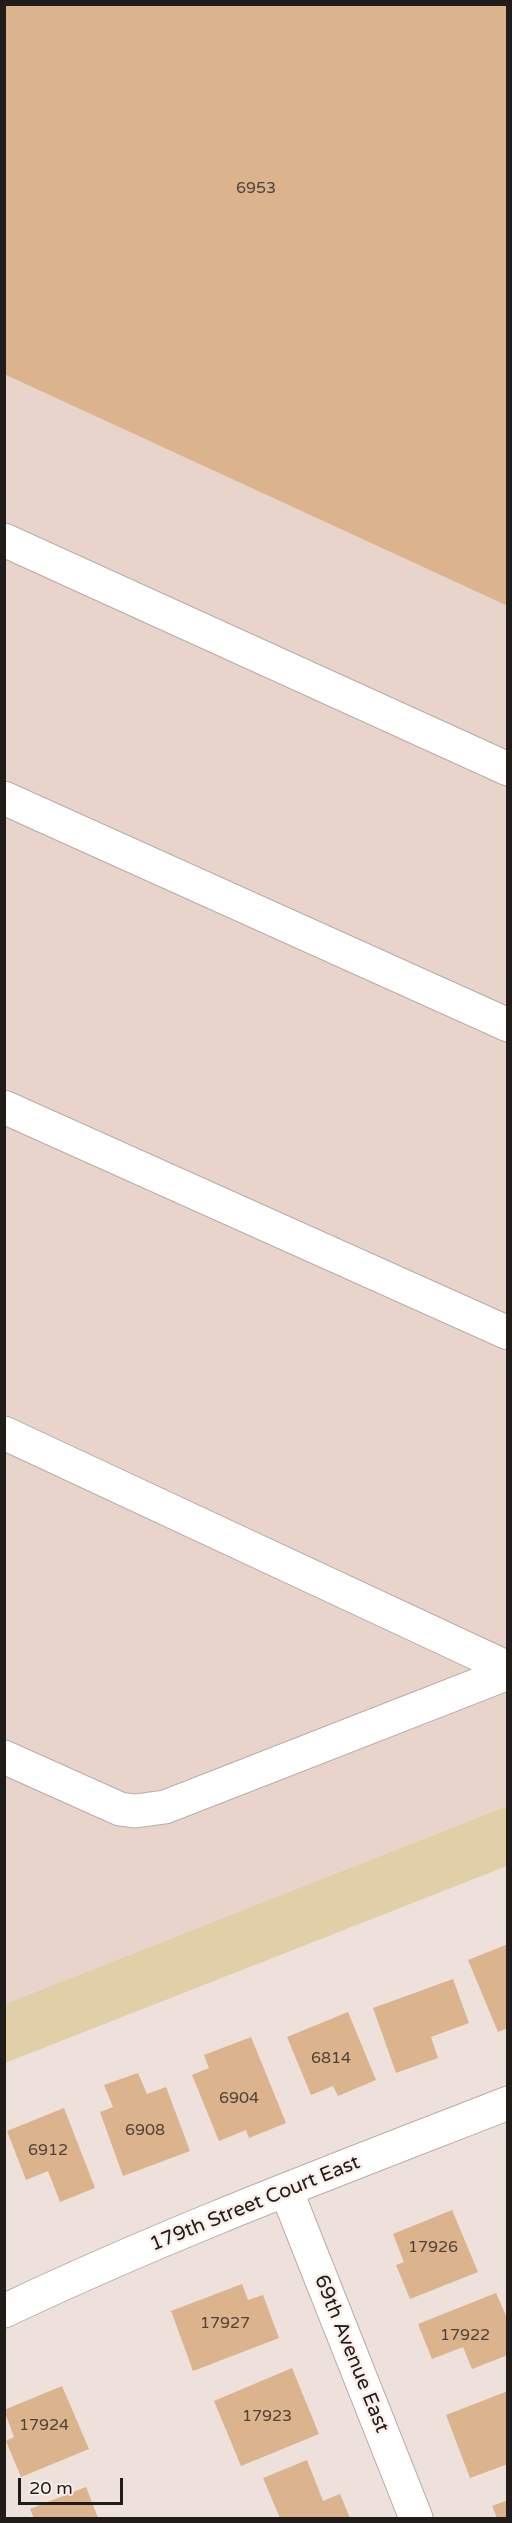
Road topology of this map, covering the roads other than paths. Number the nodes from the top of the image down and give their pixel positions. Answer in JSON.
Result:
{"nodes":[{"id":1,"x":4,"y":540,"type":"edge"},
{"id":2,"x":507,"y":770,"type":"edge"},
{"id":3,"x":4,"y":798,"type":"edge"},
{"id":4,"x":507,"y":1025,"type":"edge"},
{"id":5,"x":4,"y":1107,"type":"edge"},
{"id":6,"x":507,"y":1333,"type":"edge"},
{"id":7,"x":4,"y":1433,"type":"edge"},
{"id":8,"x":507,"y":1668,"type":"edge"},
{"id":9,"x":507,"y":1673,"type":"edge"},
{"id":10,"x":4,"y":1757,"type":"edge"},
{"id":11,"x":507,"y":2103,"type":"edge"},
{"id":12,"x":286,"y":2190,"type":"junction"},
{"id":13,"x":4,"y":2311,"type":"edge"},
{"id":14,"x":416,"y":2518,"type":"edge"}],
"edges":[{"from":1,"to":2,"type":"street"},
{"from":3,"to":4,"type":"street"},
{"from":5,"to":6,"type":"street"},
{"from":7,"to":8,"type":"street"},
{"from":9,"to":10,"type":"street"},
{"from":11,"to":12,"type":"street","name":"179th Street Court East"},
{"from":12,"to":13,"type":"street","name":"179th Street Court East"},
{"from":12,"to":14,"type":"street","name":"69th Avenue East"}]}
